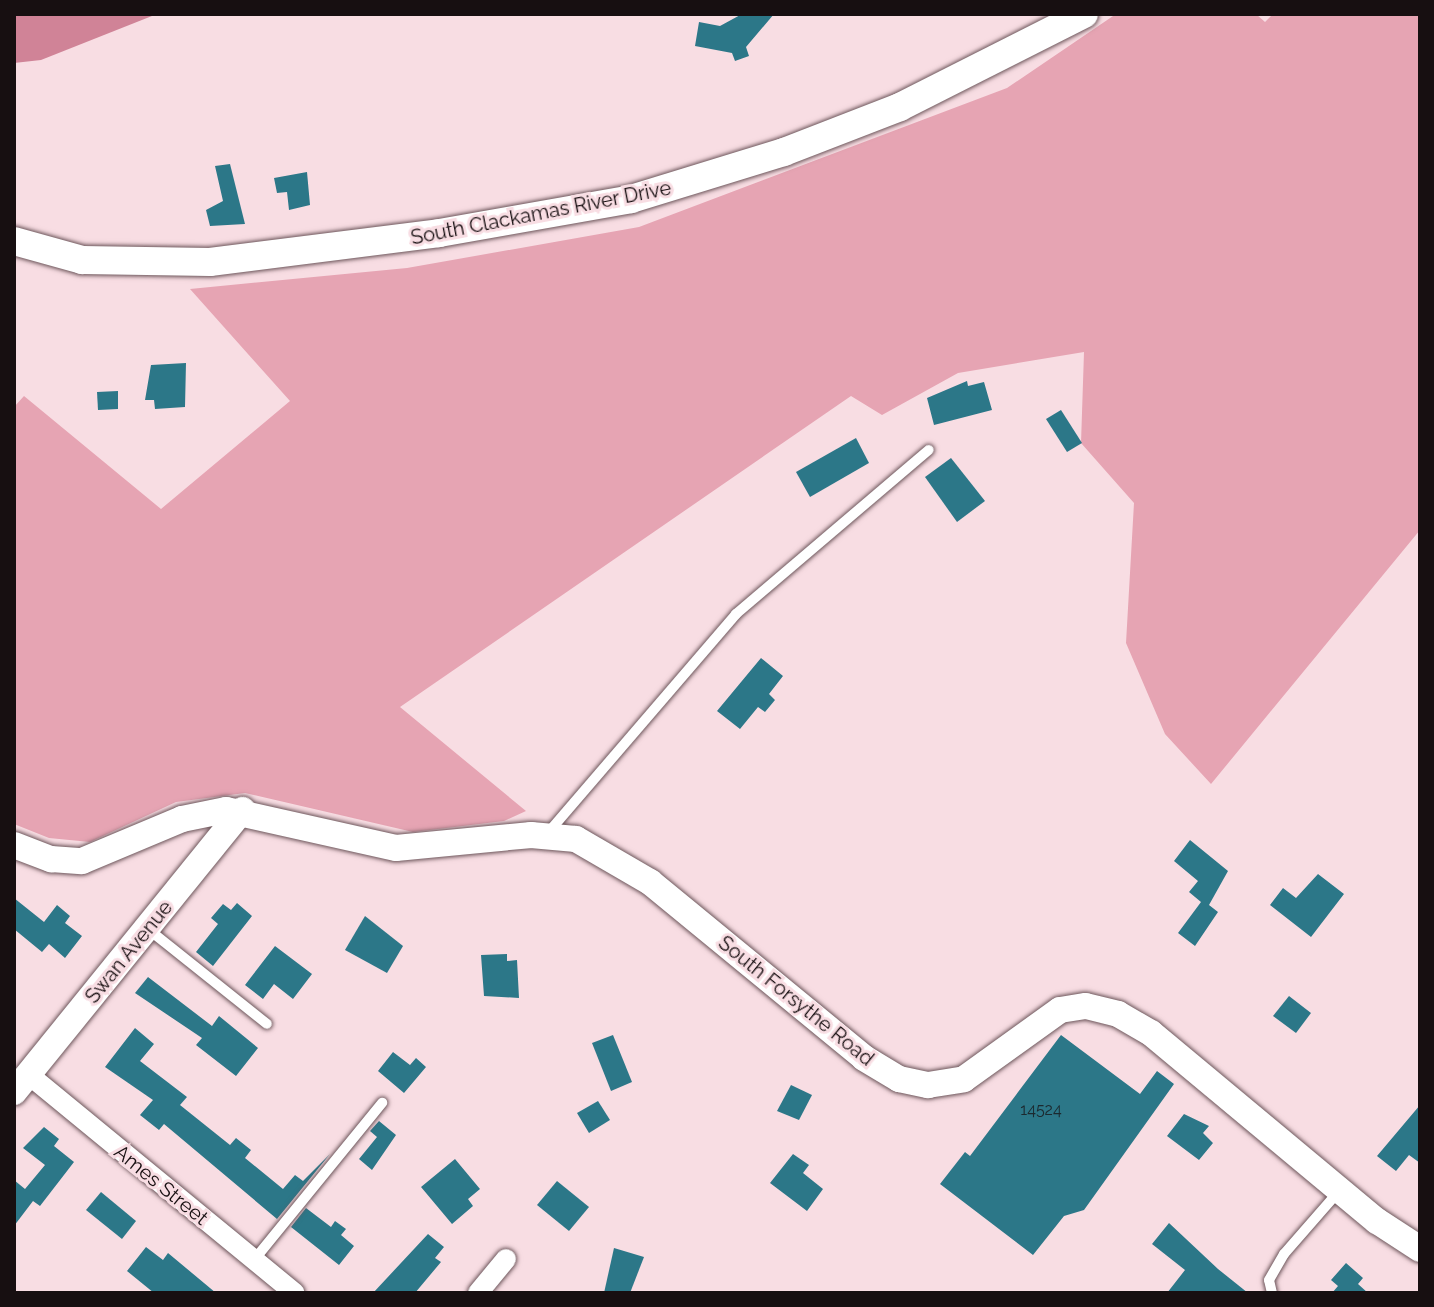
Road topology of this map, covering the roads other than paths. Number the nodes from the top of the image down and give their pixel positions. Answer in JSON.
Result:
{"nodes":[{"id":1,"x":1084,"y":14,"type":"edge"},
{"id":2,"x":14,"y":241,"type":"edge"},
{"id":3,"x":929,"y":450,"type":"dead end"},
{"id":4,"x":242,"y":810,"type":"junction"},
{"id":5,"x":546,"y":836,"type":"junction"},
{"id":6,"x":14,"y":845,"type":"edge"},
{"id":7,"x":148,"y":929,"type":"junction"},
{"id":8,"x":267,"y":1024,"type":"dead end"},
{"id":9,"x":21,"y":1083,"type":"edge"},
{"id":10,"x":382,"y":1103,"type":"dead end"},
{"id":11,"x":1339,"y":1190,"type":"junction"},
{"id":12,"x":1420,"y":1249,"type":"edge"},
{"id":13,"x":506,"y":1259,"type":"dead end"},
{"id":14,"x":254,"y":1260,"type":"junction"},
{"id":15,"x":295,"y":1293,"type":"edge"},
{"id":16,"x":478,"y":1293,"type":"edge"},
{"id":17,"x":1272,"y":1293,"type":"edge"}],
"edges":[{"from":1,"to":2,"type":"main road","name":"South Clackamas River Drive"},
{"from":3,"to":5,"type":"lane"},
{"from":4,"to":5,"type":"street","name":"South Forsythe Road"},
{"from":4,"to":6,"type":"street","name":"South Forsythe Road"},
{"from":4,"to":7,"type":"street","name":"Swan Avenue"},
{"from":5,"to":11,"type":"street","name":"South Forsythe Road"},
{"from":7,"to":8,"type":"lane"},
{"from":7,"to":9,"type":"street","name":"Swan Avenue"},
{"from":9,"to":14,"type":"street","name":"Ames Street"},
{"from":10,"to":14,"type":"lane"},
{"from":11,"to":12,"type":"street","name":"South Forsythe Road"},
{"from":11,"to":17,"type":"lane"},
{"from":13,"to":16,"type":"street"},
{"from":14,"to":15,"type":"street","name":"Ames Street"}]}
